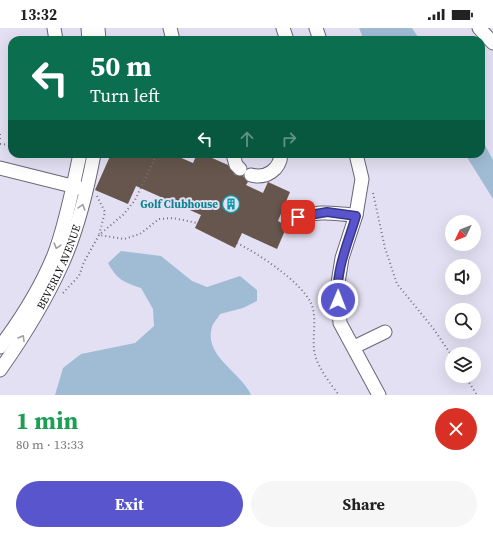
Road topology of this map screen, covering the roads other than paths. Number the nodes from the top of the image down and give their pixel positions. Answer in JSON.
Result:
{"nodes":[{"id":1,"x":479,"y":28,"type":"edge"},
{"id":2,"x":493,"y":43,"type":"edge"},
{"id":3,"x":79,"y":158,"type":"edge"},
{"id":4,"x":94,"y":158,"type":"edge"},
{"id":5,"x":234,"y":158,"type":"edge"},
{"id":6,"x":280,"y":158,"type":"edge"},
{"id":7,"x":357,"y":158,"type":"edge"},
{"id":8,"x":0,"y":168,"type":"edge"},
{"id":9,"x":73,"y":186,"type":"junction"},
{"id":10,"x":90,"y":191,"type":"junction"},
{"id":11,"x":356,"y":216,"type":"junction"},
{"id":12,"x":298,"y":217,"type":"dead end"},
{"id":13,"x":385,"y":332,"type":"dead end"},
{"id":14,"x":0,"y":347,"type":"edge"},
{"id":15,"x":354,"y":347,"type":"junction"},
{"id":16,"x":0,"y":370,"type":"edge"},
{"id":17,"x":379,"y":395,"type":"edge"}],
"edges":[{"from":1,"to":2,"type":"street"},
{"from":3,"to":9,"type":"street","name":"BEVERLY AVENUE"},
{"from":4,"to":10,"type":"street","name":"BEVERLY AVENUE"},
{"from":5,"to":6,"type":"street"},
{"from":7,"to":11,"type":"street"},
{"from":8,"to":9,"type":"street"},
{"from":9,"to":10,"type":"street"},
{"from":9,"to":14,"type":"street","name":"BEVERLY AVENUE","one_way":true},
{"from":16,"to":10,"type":"street","name":"BEVERLY AVENUE","one_way":true},
{"from":11,"to":12,"type":"street"},
{"from":11,"to":15,"type":"street"},
{"from":13,"to":15,"type":"street"},
{"from":15,"to":17,"type":"street"}]}
